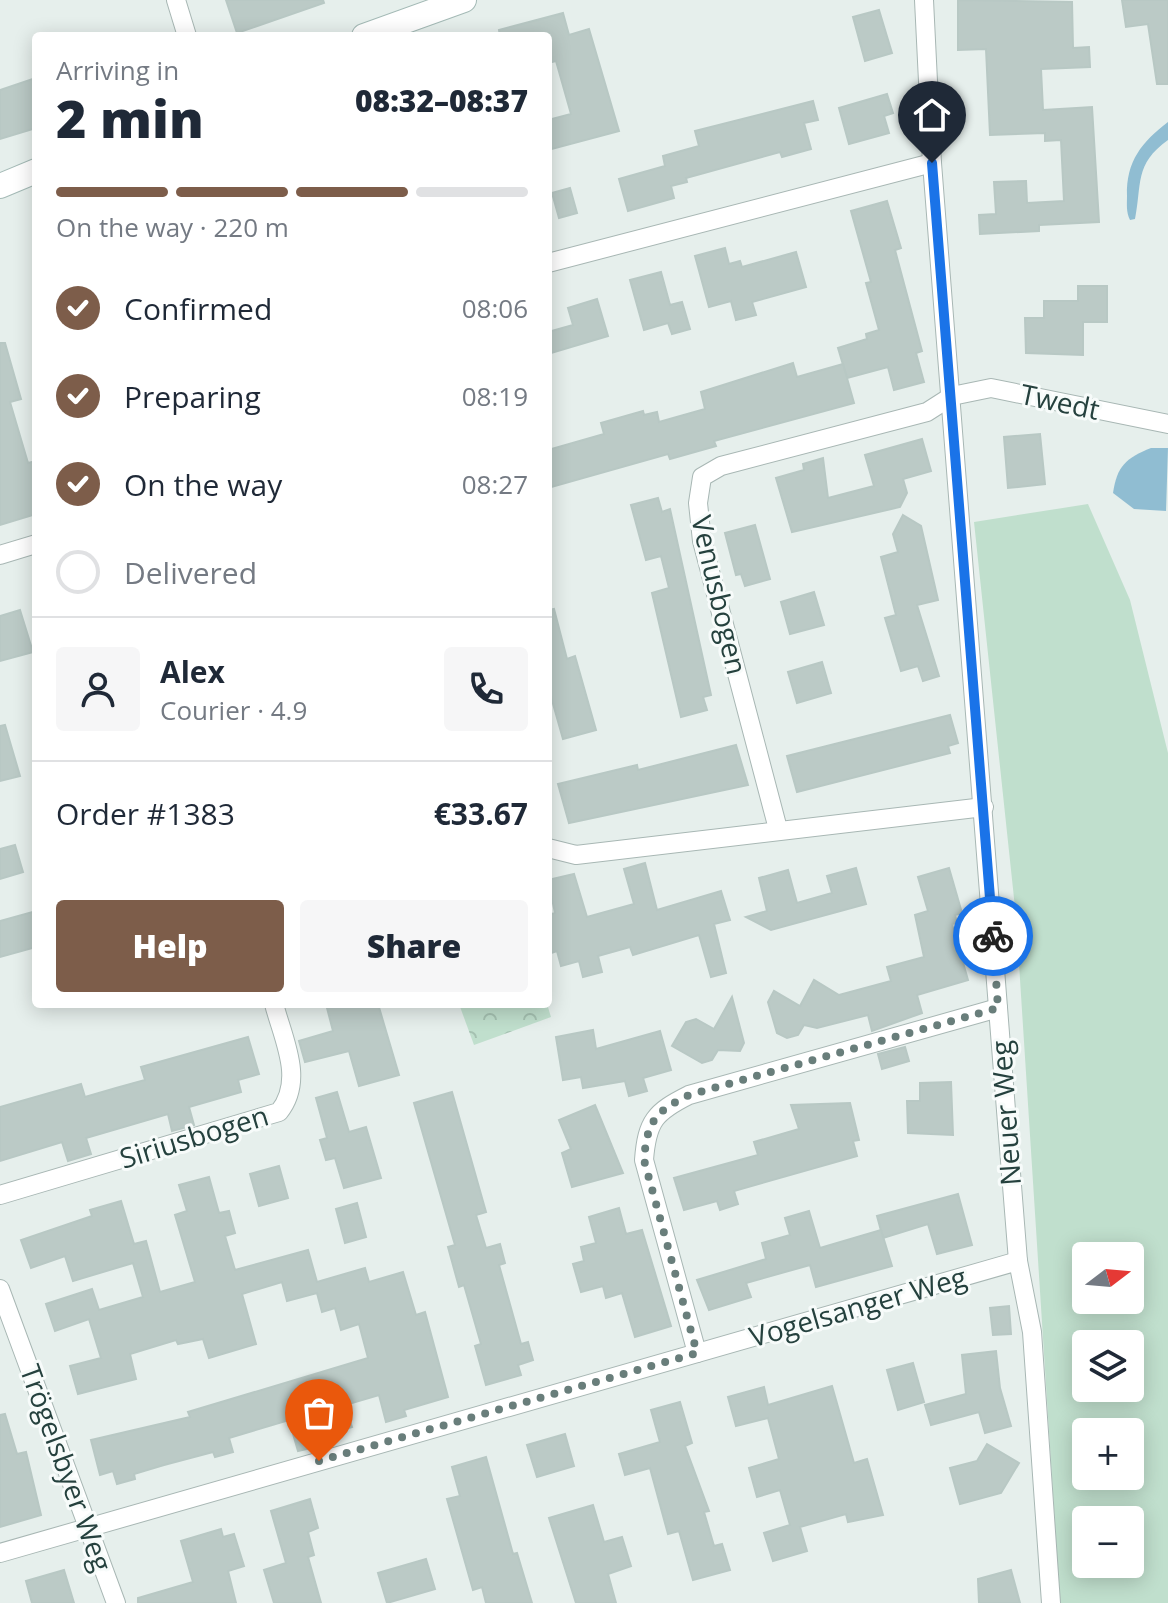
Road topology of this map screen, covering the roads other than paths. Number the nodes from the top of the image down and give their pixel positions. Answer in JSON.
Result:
{"nodes":[{"id":1,"x":176,"y":0,"type":"edge"},
{"id":2,"x":464,"y":0,"type":"edge"},
{"id":3,"x":924,"y":0,"type":"edge"},
{"id":4,"x":186,"y":32,"type":"edge"},
{"id":5,"x":375,"y":32,"type":"edge"},
{"id":6,"x":932,"y":163,"type":"junction"},
{"id":7,"x":32,"y":173,"type":"edge"},
{"id":8,"x":0,"y":186,"type":"edge"},
{"id":9,"x":552,"y":262,"type":"edge"},
{"id":10,"x":952,"y":396,"type":"junction"},
{"id":11,"x":1168,"y":424,"type":"edge"},
{"id":12,"x":32,"y":545,"type":"edge"},
{"id":13,"x":0,"y":555,"type":"edge"},
{"id":14,"x":984,"y":807,"type":"junction"},
{"id":15,"x":778,"y":829,"type":"junction"},
{"id":16,"x":552,"y":849,"type":"edge"},
{"id":17,"x":275,"y":1008,"type":"edge"},
{"id":18,"x":998,"y":1008,"type":"junction"},
{"id":19,"x":0,"y":1195,"type":"edge"},
{"id":20,"x":1018,"y":1261,"type":"junction"},
{"id":21,"x":0,"y":1289,"type":"edge"},
{"id":22,"x":697,"y":1353,"type":"junction"},
{"id":23,"x":88,"y":1528,"type":"junction"},
{"id":24,"x":0,"y":1553,"type":"edge"},
{"id":25,"x":116,"y":1603,"type":"edge"},
{"id":26,"x":1051,"y":1603,"type":"edge"}],
"edges":[{"from":1,"to":4,"type":"street"},
{"from":2,"to":5,"type":"street"},
{"from":3,"to":6,"type":"street","name":"Neuer Weg"},
{"from":6,"to":9,"type":"street"},
{"from":6,"to":10,"type":"street","name":"Neuer Weg"},
{"from":7,"to":8,"type":"street"},
{"from":10,"to":11,"type":"street","name":"Twedt"},
{"from":10,"to":14,"type":"street","name":"Neuer Weg"},
{"from":10,"to":15,"type":"street","name":"Venusbogen"},
{"from":12,"to":13,"type":"street"},
{"from":14,"to":15,"type":"street"},
{"from":14,"to":18,"type":"street","name":"Neuer Weg"},
{"from":15,"to":16,"type":"street"},
{"from":17,"to":19,"type":"street","name":"Siriusbogen"},
{"from":18,"to":20,"type":"street","name":"Neuer Weg"},
{"from":18,"to":22,"type":"street"},
{"from":20,"to":22,"type":"street","name":"Vogelsanger Weg"},
{"from":20,"to":26,"type":"street","name":"Neuer Weg"},
{"from":21,"to":23,"type":"street","name":"Trögelsbyer Weg"},
{"from":22,"to":23,"type":"street","name":"Vogelsanger Weg"},
{"from":23,"to":24,"type":"street","name":"Vogelsanger Weg"},
{"from":23,"to":25,"type":"street","name":"Trögelsbyer Weg"}]}
